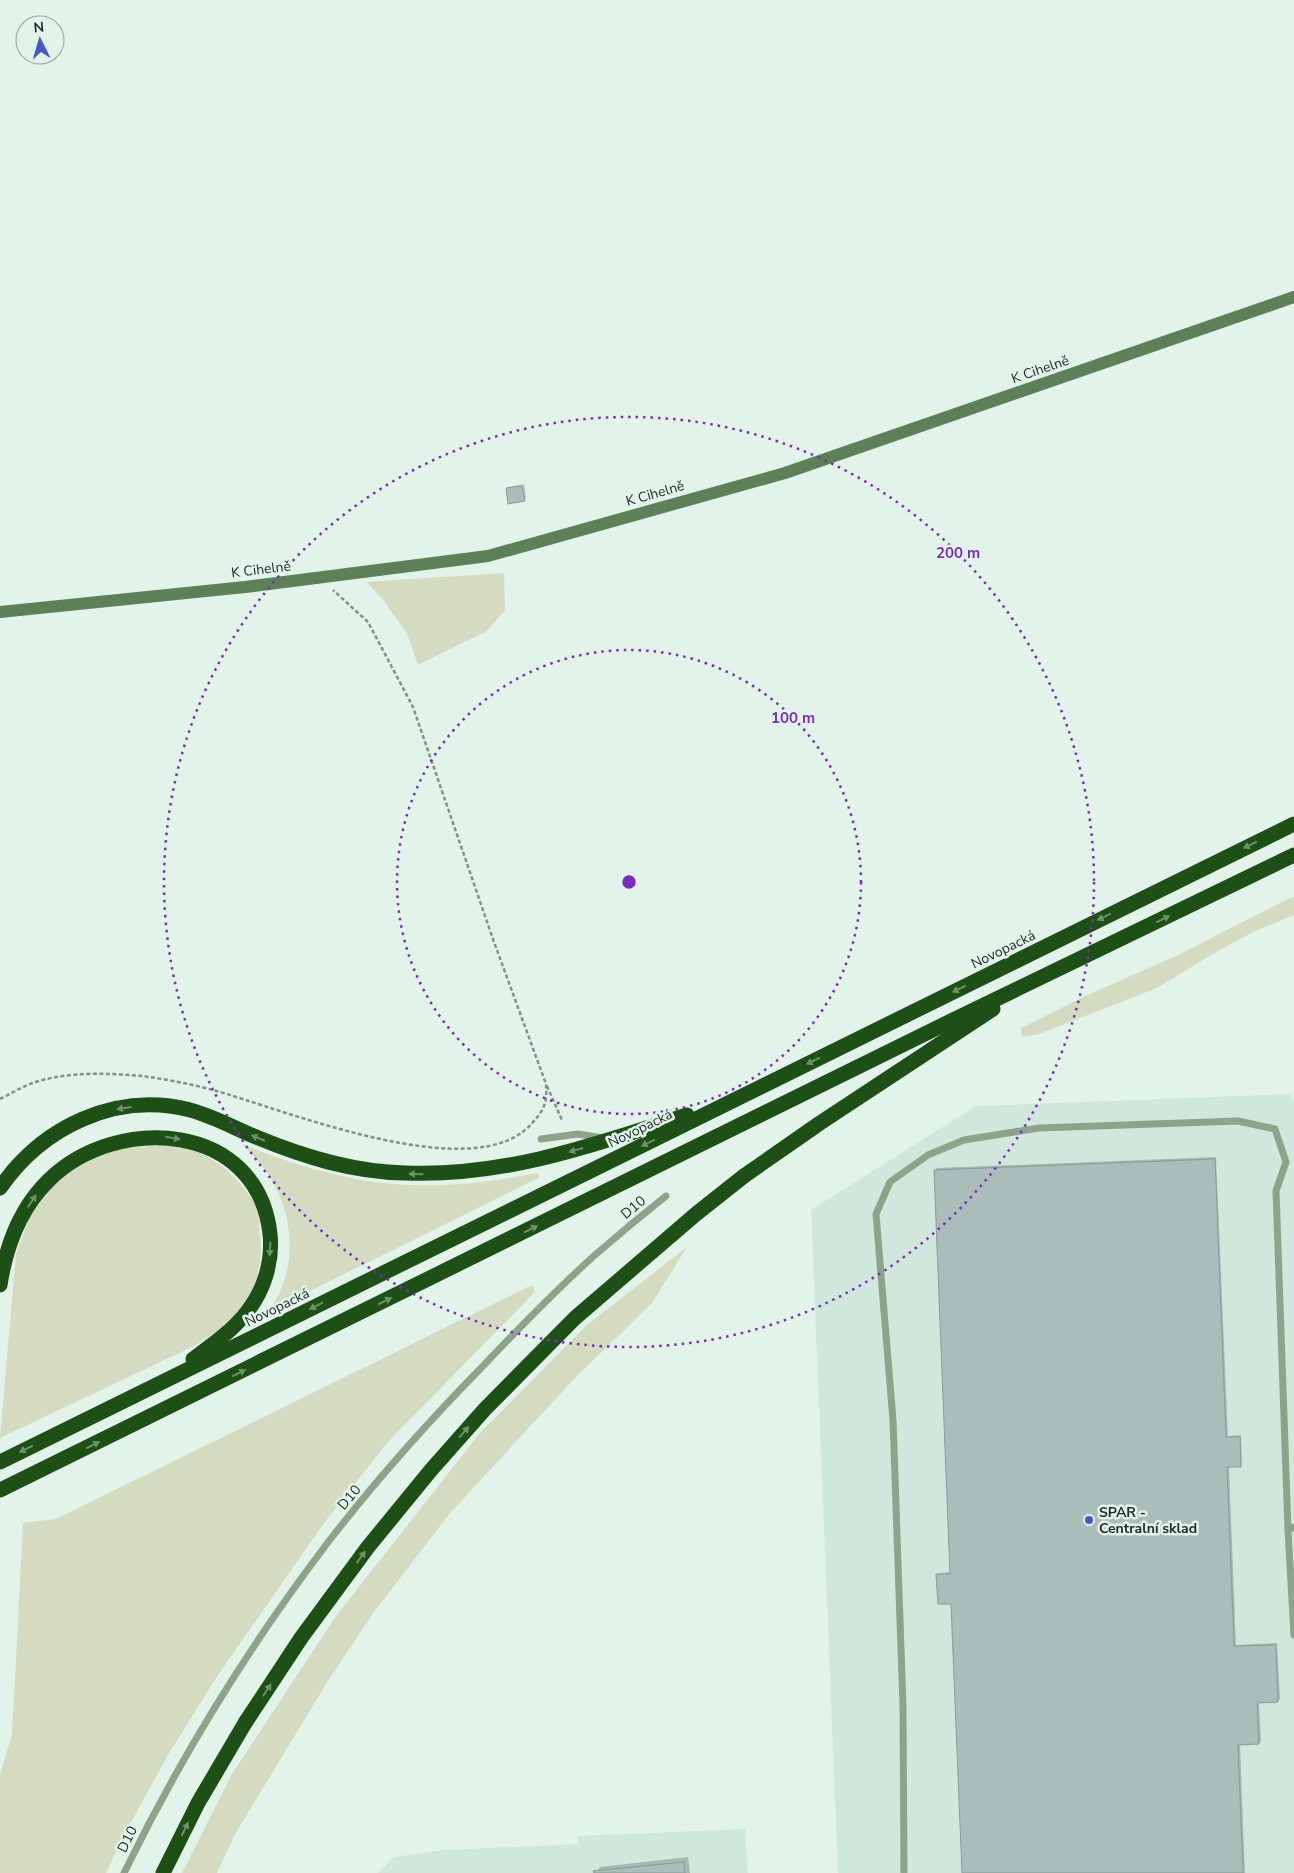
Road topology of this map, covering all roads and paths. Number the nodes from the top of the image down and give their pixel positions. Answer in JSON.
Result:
{"nodes":[{"id":1,"x":1294,"y":297,"type":"edge"},
{"id":2,"x":318,"y":577,"type":"junction"},
{"id":3,"x":0,"y":612,"type":"edge"},
{"id":4,"x":1294,"y":824,"type":"edge"},
{"id":5,"x":1294,"y":855,"type":"edge"},
{"id":6,"x":1040,"y":978,"type":"junction"},
{"id":7,"x":546,"y":1084,"type":"junction"},
{"id":8,"x":739,"y":1098,"type":"junction"},
{"id":9,"x":0,"y":1100,"type":"edge"},
{"id":10,"x":562,"y":1120,"type":"dead end"},
{"id":11,"x":541,"y":1139,"type":"dead end"},
{"id":12,"x":613,"y":1139,"type":"junction"},
{"id":13,"x":0,"y":1188,"type":"edge"},
{"id":14,"x":666,"y":1196,"type":"dead end"},
{"id":15,"x":0,"y":1285,"type":"edge"},
{"id":16,"x":162,"y":1382,"type":"junction"},
{"id":17,"x":0,"y":1462,"type":"edge"},
{"id":18,"x":0,"y":1490,"type":"edge"},
{"id":19,"x":1294,"y":1493,"type":"edge"},
{"id":20,"x":1286,"y":1496,"type":"junction"},
{"id":21,"x":1291,"y":1529,"type":"edge"},
{"id":22,"x":1294,"y":1635,"type":"edge"},
{"id":23,"x":124,"y":1873,"type":"edge"},
{"id":24,"x":162,"y":1873,"type":"edge"},
{"id":25,"x":904,"y":1873,"type":"edge"}],
"edges":[{"from":1,"to":2,"type":"street","name":"K Cihelně"},
{"from":2,"to":3,"type":"street","name":"K Cihelně"},
{"from":2,"to":7,"type":"path"},
{"from":4,"to":8,"type":"highway","name":"Novopacká","one_way":true},
{"from":6,"to":5,"type":"highway","number":"D10","one_way":true},
{"from":18,"to":6,"type":"highway","number":"D10","one_way":true},
{"from":24,"to":6,"type":"highway","one_way":true},
{"from":7,"to":9,"type":"path"},
{"from":7,"to":10,"type":"path"},
{"from":8,"to":12,"type":"highway"},
{"from":8,"to":16,"type":"highway","name":"Novopacká","one_way":true},
{"from":11,"to":12,"type":"lane"},
{"from":12,"to":13,"type":"highway","one_way":true},
{"from":14,"to":23,"type":"lane","name":"D10"},
{"from":15,"to":16,"type":"highway","one_way":true},
{"from":16,"to":17,"type":"highway","name":"Novopacká","one_way":true},
{"from":19,"to":20,"type":"lane"},
{"from":20,"to":21,"type":"lane"},
{"from":20,"to":25,"type":"lane"},
{"from":21,"to":22,"type":"lane"}]}
